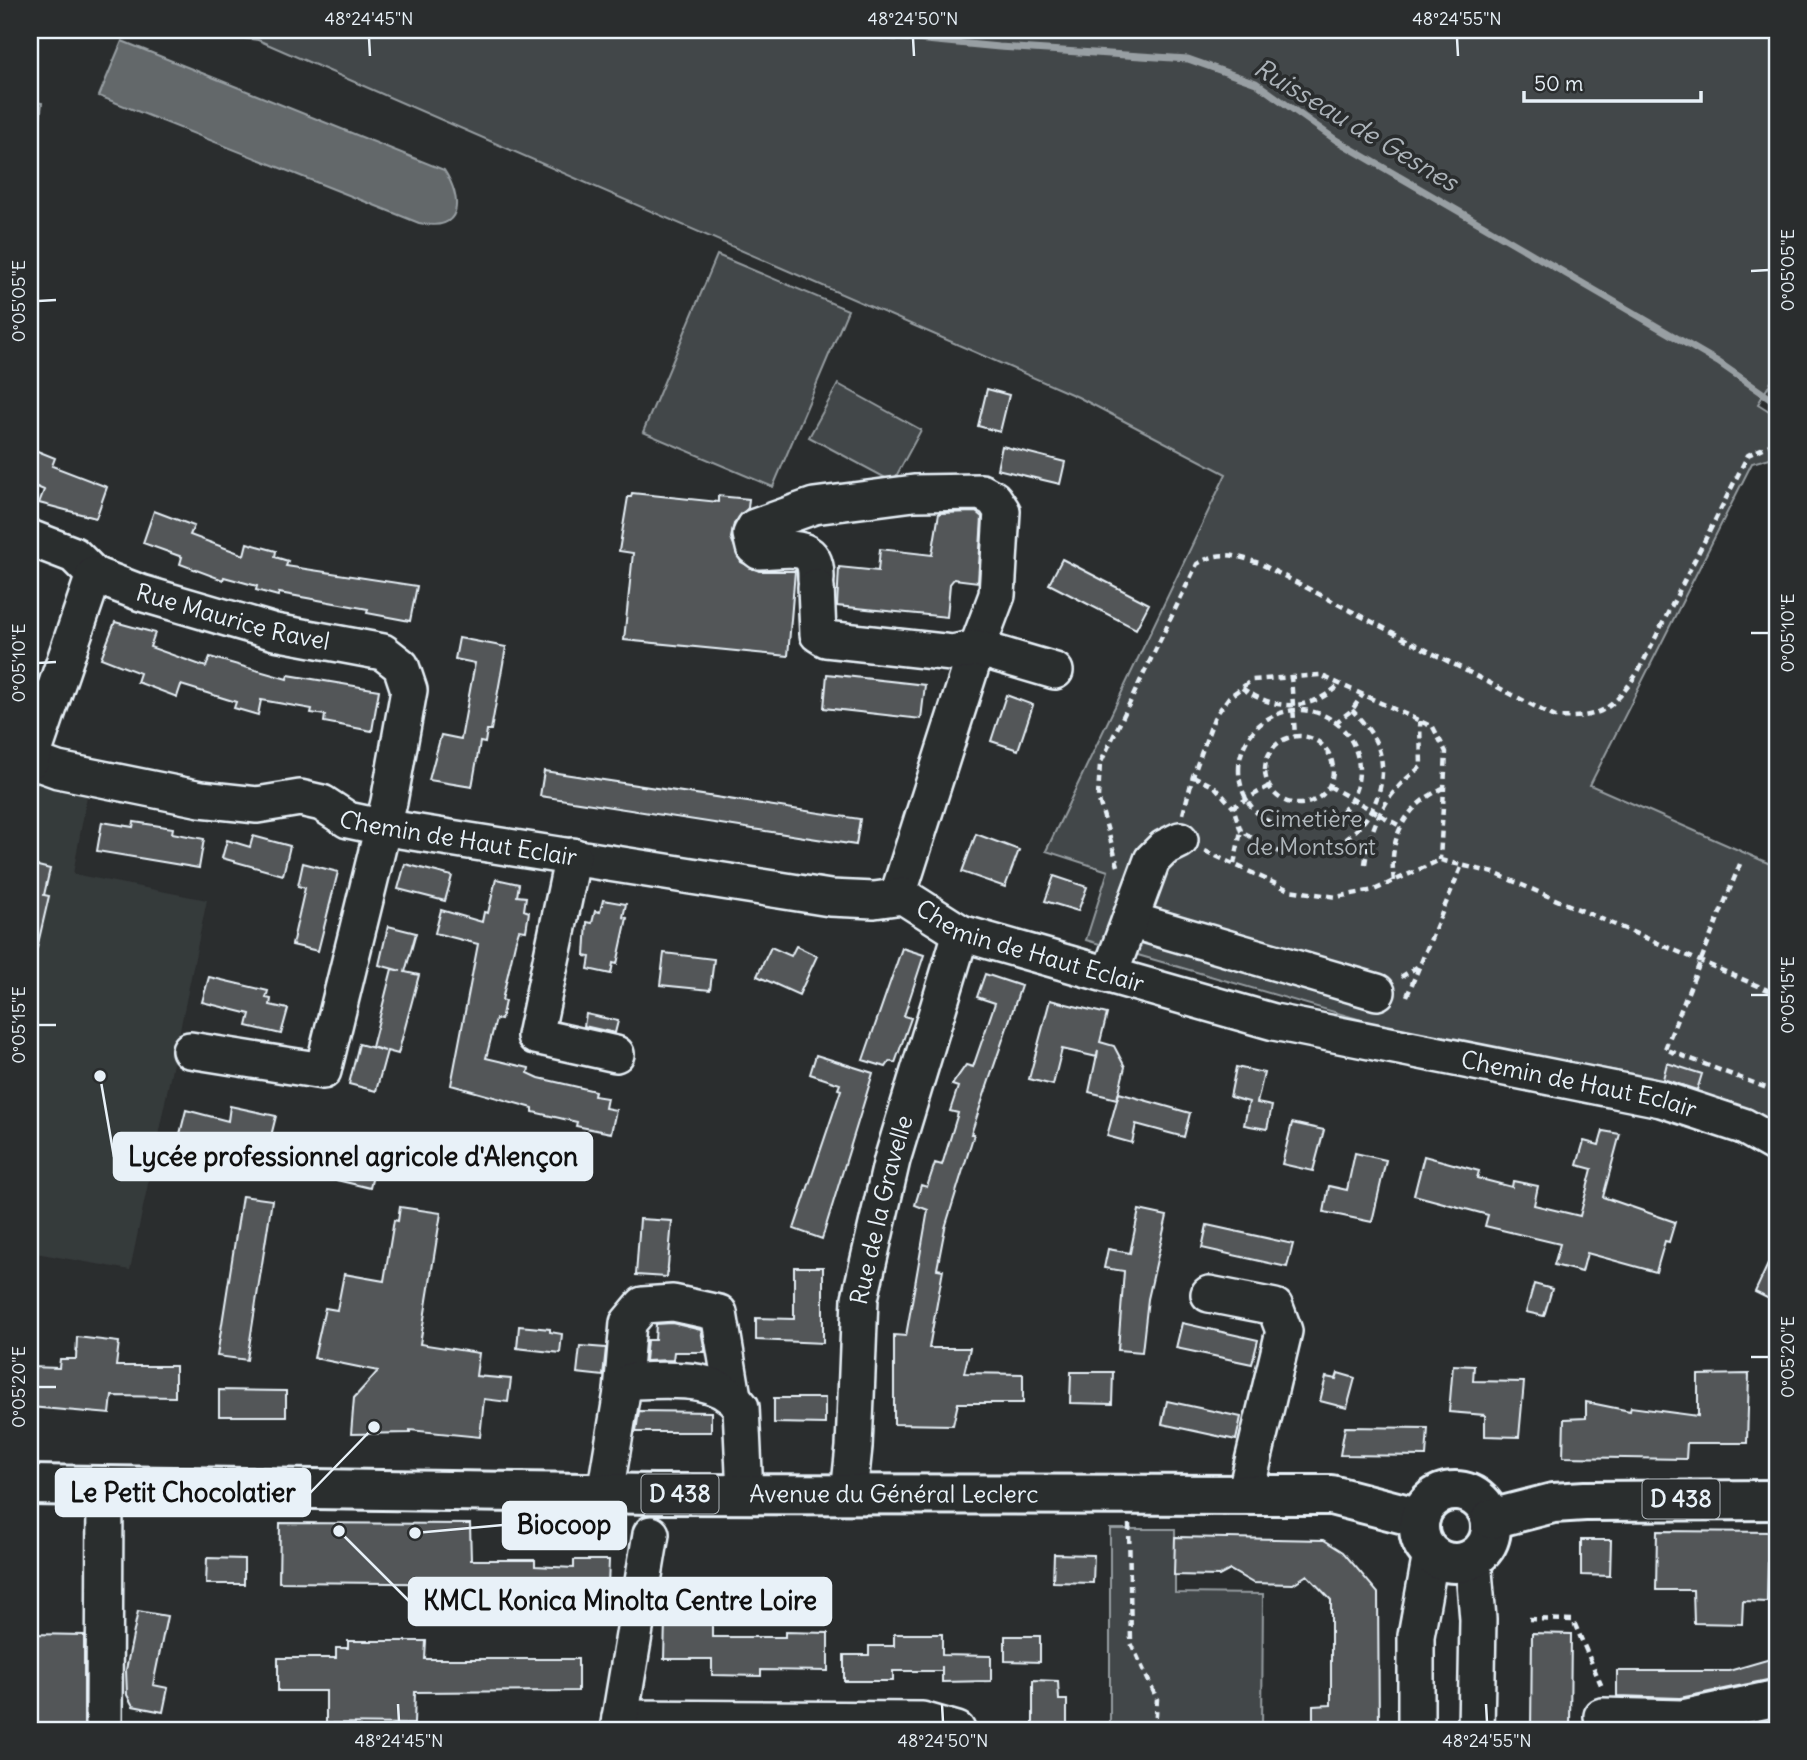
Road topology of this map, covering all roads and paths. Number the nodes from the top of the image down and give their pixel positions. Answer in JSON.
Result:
{"nodes":[{"id":1,"x":1777,"y":448,"type":"edge"},
{"id":2,"x":30,"y":538,"type":"edge"},
{"id":3,"x":94,"y":575,"type":"junction"},
{"id":4,"x":977,"y":648,"type":"junction"},
{"id":5,"x":1055,"y":671,"type":"dead end"},
{"id":6,"x":1291,"y":675,"type":"junction"},
{"id":7,"x":1340,"y":684,"type":"junction"},
{"id":8,"x":1241,"y":688,"type":"junction"},
{"id":9,"x":1363,"y":694,"type":"junction"},
{"id":10,"x":1293,"y":708,"type":"junction"},
{"id":11,"x":1352,"y":710,"type":"junction"},
{"id":12,"x":1420,"y":721,"type":"junction"},
{"id":13,"x":1335,"y":723,"type":"junction"},
{"id":14,"x":1295,"y":737,"type":"junction"},
{"id":15,"x":30,"y":760,"type":"edge"},
{"id":16,"x":1192,"y":776,"type":"junction"},
{"id":17,"x":1269,"y":786,"type":"junction"},
{"id":18,"x":1329,"y":786,"type":"junction"},
{"id":19,"x":1444,"y":788,"type":"junction"},
{"id":20,"x":1247,"y":799,"type":"junction"},
{"id":21,"x":1352,"y":799,"type":"junction"},
{"id":22,"x":1233,"y":807,"type":"junction"},
{"id":23,"x":1376,"y":812,"type":"junction"},
{"id":24,"x":1400,"y":826,"type":"junction"},
{"id":25,"x":381,"y":827,"type":"junction"},
{"id":26,"x":1241,"y":831,"type":"junction"},
{"id":27,"x":1180,"y":840,"type":"junction"},
{"id":28,"x":573,"y":856,"type":"junction"},
{"id":29,"x":1440,"y":860,"type":"junction"},
{"id":30,"x":1234,"y":864,"type":"junction"},
{"id":31,"x":1365,"y":864,"type":"dead end"},
{"id":32,"x":1740,"y":864,"type":"dead end"},
{"id":33,"x":1462,"y":865,"type":"junction"},
{"id":34,"x":1118,"y":877,"type":"dead end"},
{"id":35,"x":1394,"y":881,"type":"junction"},
{"id":36,"x":898,"y":895,"type":"junction"},
{"id":37,"x":1130,"y":919,"type":"junction"},
{"id":38,"x":961,"y":933,"type":"junction"},
{"id":39,"x":1700,"y":961,"type":"junction"},
{"id":40,"x":1421,"y":965,"type":"dead end"},
{"id":41,"x":1113,"y":975,"type":"junction"},
{"id":42,"x":1377,"y":992,"type":"dead end"},
{"id":43,"x":1777,"y":994,"type":"edge"},
{"id":44,"x":190,"y":1050,"type":"dead end"},
{"id":45,"x":616,"y":1054,"type":"dead end"},
{"id":46,"x":1777,"y":1092,"type":"edge"},
{"id":47,"x":1777,"y":1145,"type":"edge"},
{"id":48,"x":1209,"y":1294,"type":"dead end"},
{"id":49,"x":622,"y":1392,"type":"junction"},
{"id":50,"x":733,"y":1396,"type":"junction"},
{"id":51,"x":30,"y":1485,"type":"edge"},
{"id":52,"x":105,"y":1485,"type":"junction"},
{"id":53,"x":605,"y":1493,"type":"junction"},
{"id":54,"x":745,"y":1494,"type":"junction"},
{"id":55,"x":849,"y":1494,"type":"junction"},
{"id":56,"x":1245,"y":1495,"type":"junction"},
{"id":57,"x":1129,"y":1496,"type":"junction"},
{"id":58,"x":1777,"y":1500,"type":"edge"},
{"id":59,"x":1420,"y":1518,"type":"junction"},
{"id":60,"x":1491,"y":1519,"type":"junction"},
{"id":61,"x":651,"y":1534,"type":"dead end"},
{"id":62,"x":1431,"y":1554,"type":"junction"},
{"id":63,"x":1472,"y":1559,"type":"junction"},
{"id":64,"x":1529,"y":1619,"type":"dead end"},
{"id":65,"x":1777,"y":1698,"type":"edge"},
{"id":66,"x":1604,"y":1723,"type":"edge"},
{"id":67,"x":619,"y":1724,"type":"edge"},
{"id":68,"x":1665,"y":1724,"type":"edge"},
{"id":69,"x":104,"y":1730,"type":"edge"},
{"id":70,"x":957,"y":1730,"type":"edge"},
{"id":71,"x":1155,"y":1730,"type":"edge"},
{"id":72,"x":1416,"y":1730,"type":"edge"},
{"id":73,"x":1476,"y":1730,"type":"edge"}],
"edges":[{"from":1,"to":34,"type":"path"},
{"from":2,"to":3,"type":"street","name":"Rue Maurice Ravel"},
{"from":3,"to":15,"type":"street"},
{"from":3,"to":25,"type":"street","name":"Rue Maurice Ravel"},
{"from":4,"to":4,"type":"street"},
{"from":4,"to":5,"type":"street"},
{"from":4,"to":36,"type":"street"},
{"from":6,"to":7,"type":"path"},
{"from":6,"to":8,"type":"path"},
{"from":6,"to":10,"type":"path"},
{"from":7,"to":9,"type":"path"},
{"from":7,"to":10,"type":"path"},
{"from":8,"to":10,"type":"path"},
{"from":8,"to":16,"type":"path"},
{"from":9,"to":11,"type":"path"},
{"from":9,"to":12,"type":"path"},
{"from":10,"to":13,"type":"path"},
{"from":10,"to":14,"type":"path"},
{"from":10,"to":20,"type":"path"},
{"from":11,"to":13,"type":"path"},
{"from":11,"to":23,"type":"path"},
{"from":12,"to":19,"type":"path"},
{"from":12,"to":23,"type":"path"},
{"from":13,"to":21,"type":"path"},
{"from":14,"to":17,"type":"path"},
{"from":14,"to":18,"type":"path"},
{"from":15,"to":25,"type":"street","name":"Chemin de Haut Eclair"},
{"from":16,"to":22,"type":"path"},
{"from":16,"to":27,"type":"path"},
{"from":17,"to":18,"type":"path"},
{"from":17,"to":20,"type":"path"},
{"from":18,"to":21,"type":"path"},
{"from":19,"to":24,"type":"path"},
{"from":19,"to":29,"type":"path"},
{"from":20,"to":21,"type":"path"},
{"from":20,"to":22,"type":"path"},
{"from":21,"to":23,"type":"path"},
{"from":22,"to":26,"type":"path"},
{"from":23,"to":24,"type":"path"},
{"from":23,"to":26,"type":"path"},
{"from":23,"to":31,"type":"path"},
{"from":24,"to":35,"type":"path"},
{"from":25,"to":28,"type":"street","name":"Chemin de Haut Eclair"},
{"from":25,"to":44,"type":"street","name":"Rue Maurice Ravel"},
{"from":26,"to":30,"type":"path"},
{"from":27,"to":30,"type":"path"},
{"from":27,"to":37,"type":"street"},
{"from":28,"to":36,"type":"street","name":"Chemin de Haut Eclair"},
{"from":28,"to":45,"type":"street"},
{"from":29,"to":33,"type":"path"},
{"from":29,"to":35,"type":"path"},
{"from":30,"to":35,"type":"path"},
{"from":32,"to":39,"type":"path"},
{"from":33,"to":39,"type":"path"},
{"from":33,"to":40,"type":"path"},
{"from":36,"to":38,"type":"street","name":"Chemin de Haut Eclair"},
{"from":37,"to":41,"type":"street"},
{"from":37,"to":42,"type":"street"},
{"from":38,"to":41,"type":"street","name":"Chemin de Haut Eclair"},
{"from":38,"to":55,"type":"street","name":"Rue de la Gravelle"},
{"from":39,"to":43,"type":"path"},
{"from":39,"to":46,"type":"path"},
{"from":41,"to":47,"type":"street","name":"Chemin de Haut Eclair"},
{"from":48,"to":56,"type":"street"},
{"from":49,"to":50,"type":"street"},
{"from":49,"to":50,"type":"street"},
{"from":49,"to":53,"type":"street"},
{"from":50,"to":54,"type":"street"},
{"from":51,"to":52,"type":"main road","name":"Avenue du Général Leclerc","number":"D 438"},
{"from":52,"to":53,"type":"main road","name":"Avenue du Général Leclerc","number":"D 438"},
{"from":52,"to":69,"type":"street"},
{"from":53,"to":54,"type":"main road","name":"Avenue du Général Leclerc","number":"D 438"},
{"from":54,"to":55,"type":"main road","name":"Avenue du Général Leclerc","number":"D 438"},
{"from":55,"to":57,"type":"main road","name":"Avenue du Général Leclerc","number":"D 438"},
{"from":56,"to":57,"type":"main road","name":"Avenue du Général Leclerc","number":"D 438"},
{"from":56,"to":59,"type":"main road","name":"Avenue du Général Leclerc","number":"D 438"},
{"from":57,"to":71,"type":"path"},
{"from":58,"to":60,"type":"main road","number":"D 438"},
{"from":59,"to":60,"type":"main road"},
{"from":59,"to":62,"type":"main road"},
{"from":60,"to":63,"type":"main road"},
{"from":61,"to":67,"type":"street"},
{"from":62,"to":63,"type":"main road"},
{"from":62,"to":72,"type":"street"},
{"from":63,"to":73,"type":"street"},
{"from":64,"to":66,"type":"path"},
{"from":65,"to":68,"type":"street"},
{"from":66,"to":68,"type":"street"},
{"from":67,"to":70,"type":"street"}]}
